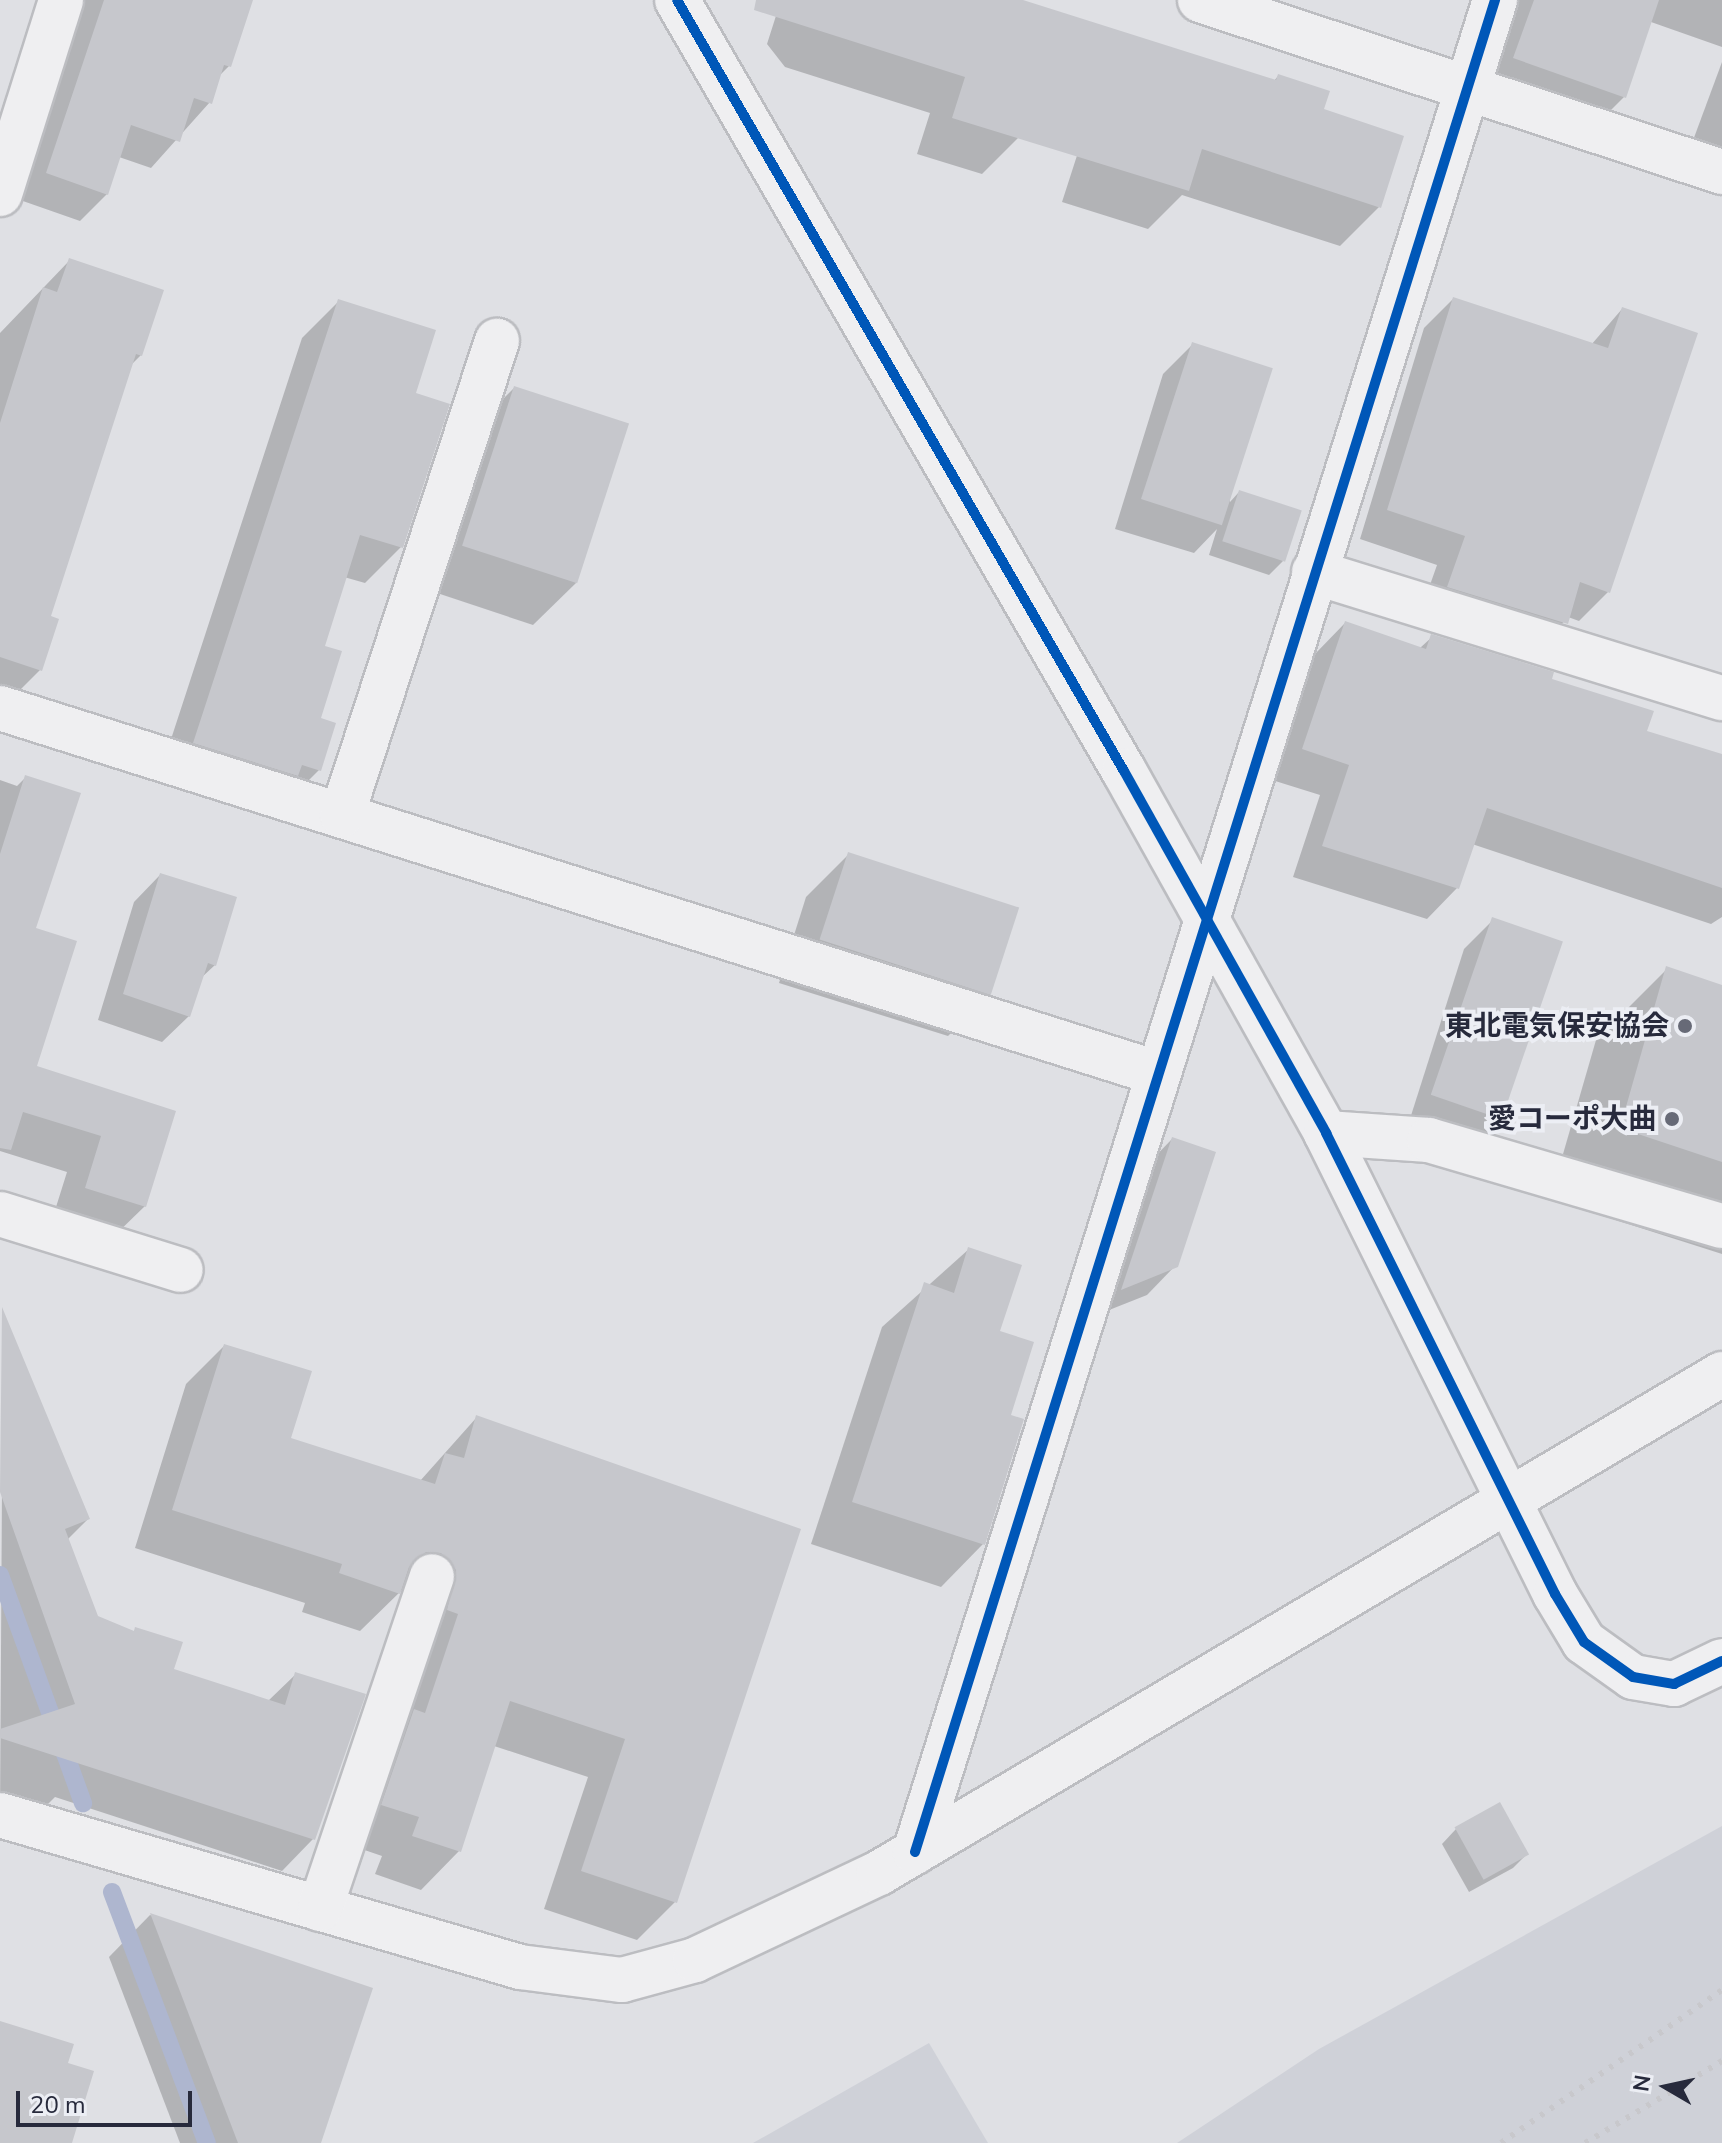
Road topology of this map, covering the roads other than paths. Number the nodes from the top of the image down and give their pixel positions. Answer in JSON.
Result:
{"nodes":[{"id":1,"x":61,"y":0,"type":"edge"},
{"id":2,"x":677,"y":0,"type":"edge"},
{"id":3,"x":1200,"y":0,"type":"edge"},
{"id":4,"x":1495,"y":0,"type":"edge"},
{"id":5,"x":1468,"y":89,"type":"junction"},
{"id":6,"x":1722,"y":172,"type":"edge"},
{"id":7,"x":0,"y":194,"type":"edge"},
{"id":8,"x":497,"y":341,"type":"dead end"},
{"id":9,"x":1314,"y":572,"type":"junction"},
{"id":10,"x":1722,"y":698,"type":"edge"},
{"id":11,"x":0,"y":708,"type":"edge"},
{"id":12,"x":342,"y":815,"type":"junction"},
{"id":13,"x":1206,"y":917,"type":"junction"},
{"id":14,"x":1157,"y":1073,"type":"junction"},
{"id":15,"x":1326,"y":1133,"type":"junction"},
{"id":16,"x":0,"y":1214,"type":"edge"},
{"id":17,"x":1722,"y":1226,"type":"edge"},
{"id":18,"x":181,"y":1270,"type":"dead end"},
{"id":19,"x":1722,"y":1374,"type":"edge"},
{"id":20,"x":1508,"y":1500,"type":"junction"},
{"id":21,"x":432,"y":1576,"type":"dead end"},
{"id":22,"x":1722,"y":1661,"type":"edge"},
{"id":23,"x":0,"y":1815,"type":"edge"},
{"id":24,"x":915,"y":1852,"type":"junction"},
{"id":25,"x":320,"y":1909,"type":"junction"}],
"edges":[{"from":1,"to":7,"type":"street"},
{"from":2,"to":13,"type":"street"},
{"from":3,"to":5,"type":"street"},
{"from":4,"to":5,"type":"street"},
{"from":5,"to":6,"type":"street"},
{"from":5,"to":9,"type":"street"},
{"from":8,"to":12,"type":"street"},
{"from":9,"to":10,"type":"street"},
{"from":9,"to":13,"type":"street"},
{"from":11,"to":12,"type":"street"},
{"from":12,"to":14,"type":"street"},
{"from":13,"to":14,"type":"street"},
{"from":13,"to":15,"type":"street"},
{"from":14,"to":24,"type":"street"},
{"from":15,"to":17,"type":"street"},
{"from":15,"to":20,"type":"street"},
{"from":16,"to":18,"type":"street"},
{"from":19,"to":20,"type":"street"},
{"from":20,"to":22,"type":"street"},
{"from":20,"to":24,"type":"street"},
{"from":21,"to":25,"type":"street"},
{"from":23,"to":25,"type":"street"},
{"from":24,"to":25,"type":"street"}]}
